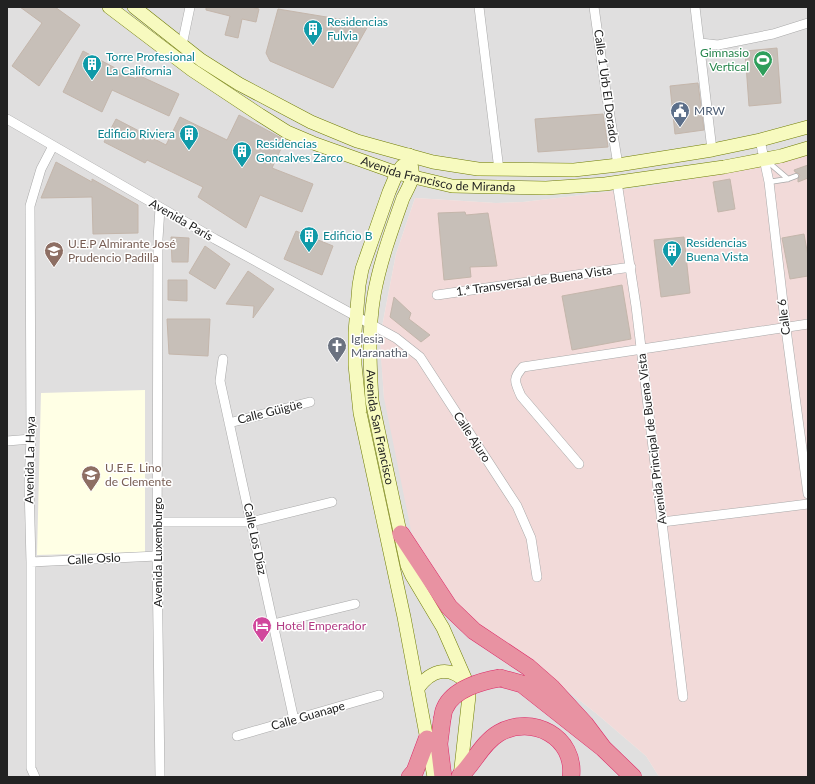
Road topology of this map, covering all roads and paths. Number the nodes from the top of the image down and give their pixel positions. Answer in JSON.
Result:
{"nodes":[{"id":1,"x":110,"y":7,"type":"edge"},
{"id":2,"x":134,"y":7,"type":"edge"},
{"id":3,"x":190,"y":7,"type":"edge"},
{"id":4,"x":479,"y":7,"type":"edge"},
{"id":5,"x":594,"y":7,"type":"edge"},
{"id":6,"x":695,"y":7,"type":"edge"},
{"id":7,"x":808,"y":23,"type":"edge"},
{"id":8,"x":700,"y":43,"type":"junction"},
{"id":9,"x":182,"y":45,"type":"junction"},
{"id":10,"x":7,"y":119,"type":"edge"},
{"id":11,"x":808,"y":127,"type":"edge"},
{"id":12,"x":760,"y":140,"type":"junction"},
{"id":13,"x":53,"y":146,"type":"junction"},
{"id":14,"x":808,"y":148,"type":"edge"},
{"id":15,"x":712,"y":150,"type":"junction"},
{"id":16,"x":409,"y":155,"type":"junction"},
{"id":17,"x":765,"y":159,"type":"junction"},
{"id":18,"x":618,"y":165,"type":"junction"},
{"id":19,"x":499,"y":170,"type":"junction"},
{"id":20,"x":397,"y":173,"type":"junction"},
{"id":21,"x":796,"y":176,"type":"dead end"},
{"id":22,"x":412,"y":177,"type":"junction"},
{"id":23,"x":788,"y":179,"type":"junction"},
{"id":24,"x":617,"y":182,"type":"junction"},
{"id":25,"x":769,"y":182,"type":"junction"},
{"id":26,"x":160,"y":208,"type":"junction"},
{"id":27,"x":631,"y":267,"type":"junction"},
{"id":28,"x":437,"y":295,"type":"dead end"},
{"id":29,"x":357,"y":317,"type":"junction"},
{"id":30,"x":370,"y":324,"type":"junction"},
{"id":31,"x":808,"y":324,"type":"edge"},
{"id":32,"x":786,"y":329,"type":"junction"},
{"id":33,"x":642,"y":350,"type":"junction"},
{"id":34,"x":223,"y":359,"type":"dead end"},
{"id":35,"x":310,"y":402,"type":"dead end"},
{"id":36,"x":229,"y":422,"type":"junction"},
{"id":37,"x":31,"y":439,"type":"junction"},
{"id":38,"x":7,"y":441,"type":"edge"},
{"id":39,"x":579,"y":464,"type":"dead end"},
{"id":40,"x":808,"y":494,"type":"edge"},
{"id":41,"x":332,"y":502,"type":"dead end"},
{"id":42,"x":808,"y":504,"type":"edge"},
{"id":43,"x":158,"y":522,"type":"junction"},
{"id":44,"x":251,"y":522,"type":"junction"},
{"id":45,"x":662,"y":522,"type":"junction"},
{"id":46,"x":401,"y":534,"type":"junction"},
{"id":47,"x":157,"y":556,"type":"junction"},
{"id":48,"x":31,"y":562,"type":"junction"},
{"id":49,"x":537,"y":577,"type":"dead end"},
{"id":50,"x":356,"y":604,"type":"dead end"},
{"id":51,"x":273,"y":624,"type":"junction"},
{"id":52,"x":468,"y":685,"type":"junction"},
{"id":53,"x":418,"y":688,"type":"junction"},
{"id":54,"x":379,"y":695,"type":"dead end"},
{"id":55,"x":684,"y":697,"type":"dead end"},
{"id":56,"x":294,"y":720,"type":"junction"},
{"id":57,"x":237,"y":736,"type":"dead end"},
{"id":58,"x":427,"y":739,"type":"junction"},
{"id":59,"x":603,"y":748,"type":"junction"},
{"id":60,"x":35,"y":777,"type":"edge"},
{"id":61,"x":160,"y":777,"type":"edge"},
{"id":62,"x":410,"y":777,"type":"edge"},
{"id":63,"x":434,"y":777,"type":"edge"},
{"id":64,"x":442,"y":777,"type":"edge"},
{"id":65,"x":460,"y":777,"type":"edge"},
{"id":66,"x":571,"y":777,"type":"edge"},
{"id":67,"x":633,"y":777,"type":"edge"}],
"edges":[{"from":1,"to":20,"type":"main road","name":"Avenida Francisco de Miranda"},
{"from":2,"to":9,"type":"main road","name":"Avenida Francisco de Miranda"},
{"from":3,"to":9,"type":"street"},
{"from":4,"to":19,"type":"street"},
{"from":5,"to":18,"type":"street","name":"Calle 1 Urb El Dorado"},
{"from":6,"to":8,"type":"street"},
{"from":7,"to":8,"type":"street"},
{"from":8,"to":15,"type":"street"},
{"from":9,"to":16,"type":"main road","name":"Avenida Francisco de Miranda"},
{"from":10,"to":13,"type":"street","name":"Avenida París"},
{"from":11,"to":12,"type":"main road","name":"Avenida Francisco de Miranda"},
{"from":12,"to":15,"type":"main road","name":"Avenida Francisco de Miranda"},
{"from":12,"to":17,"type":"street","name":"Calle 6"},
{"from":13,"to":26,"type":"street","name":"Avenida París"},
{"from":13,"to":37,"type":"street","name":"Avenida La Haya"},
{"from":14,"to":17,"type":"main road","name":"Avenida Francisco de Miranda"},
{"from":15,"to":18,"type":"main road","name":"Avenida Francisco de Miranda"},
{"from":16,"to":19,"type":"main road","name":"Avenida Francisco de Miranda"},
{"from":16,"to":20,"type":"main road","name":"Avenida San Francisco"},
{"from":16,"to":22,"type":"main road","name":"Avenida San Francisco"},
{"from":17,"to":23,"type":"lane"},
{"from":17,"to":24,"type":"main road","name":"Avenida Francisco de Miranda"},
{"from":17,"to":25,"type":"street","name":"Calle 6"},
{"from":18,"to":19,"type":"main road","name":"Avenida Francisco de Miranda"},
{"from":20,"to":22,"type":"main road","name":"Avenida Francisco de Miranda"},
{"from":20,"to":29,"type":"main road","name":"Avenida San Francisco"},
{"from":21,"to":23,"type":"lane"},
{"from":22,"to":24,"type":"main road","name":"Avenida Francisco de Miranda"},
{"from":22,"to":30,"type":"main road","name":"Avenida San Francisco"},
{"from":23,"to":25,"type":"lane"},
{"from":24,"to":27,"type":"street","name":"Avenida Principal de Buena Vista"},
{"from":25,"to":32,"type":"street","name":"Calle 6"},
{"from":26,"to":29,"type":"street","name":"Avenida París"},
{"from":26,"to":43,"type":"street","name":"Avenida Luxemburgo"},
{"from":27,"to":28,"type":"street","name":"1.ª Transversal de Buena Vista"},
{"from":27,"to":33,"type":"street","name":"Avenida Principal de Buena Vista"},
{"from":29,"to":30,"type":"street","name":"Avenida París"},
{"from":29,"to":53,"type":"main road","name":"Avenida San Francisco"},
{"from":30,"to":46,"type":"main road","name":"Avenida San Francisco"},
{"from":30,"to":49,"type":"street","name":"Calle Ajuro"},
{"from":31,"to":32,"type":"street"},
{"from":32,"to":33,"type":"street"},
{"from":32,"to":40,"type":"street","name":"Calle 6"},
{"from":33,"to":39,"type":"street"},
{"from":33,"to":45,"type":"street","name":"Avenida Principal de Buena Vista"},
{"from":34,"to":36,"type":"street","name":"Calle Los Díaz"},
{"from":35,"to":36,"type":"street","name":"Calle Güigüe"},
{"from":36,"to":44,"type":"street","name":"Calle Los Díaz"},
{"from":37,"to":38,"type":"street"},
{"from":37,"to":48,"type":"street","name":"Avenida La Haya"},
{"from":41,"to":44,"type":"street"},
{"from":42,"to":45,"type":"street"},
{"from":43,"to":44,"type":"street"},
{"from":43,"to":47,"type":"street","name":"Avenida Luxemburgo"},
{"from":44,"to":51,"type":"street","name":"Calle Los Díaz"},
{"from":45,"to":55,"type":"street","name":"Avenida Principal de Buena Vista"},
{"from":46,"to":52,"type":"main road","name":"Avenida San Francisco"},
{"from":46,"to":59,"type":"highway"},
{"from":47,"to":48,"type":"street","name":"Calle Oslo"},
{"from":47,"to":61,"type":"street","name":"Avenida Luxemburgo"},
{"from":48,"to":60,"type":"street","name":"Avenida La Haya"},
{"from":50,"to":51,"type":"street"},
{"from":51,"to":56,"type":"street","name":"Calle Los Díaz"},
{"from":52,"to":53,"type":"main road"},
{"from":52,"to":65,"type":"main road","name":"Avenida San Francisco"},
{"from":53,"to":58,"type":"main road","name":"Avenida San Francisco"},
{"from":54,"to":56,"type":"street","name":"Calle Guanape"},
{"from":56,"to":57,"type":"street","name":"Calle Guanape"},
{"from":58,"to":62,"type":"highway"},
{"from":58,"to":63,"type":"main road","name":"Avenida San Francisco"},
{"from":59,"to":64,"type":"highway","bridge":true},
{"from":59,"to":67,"type":"highway"},
{"from":65,"to":66,"type":"highway"}]}
